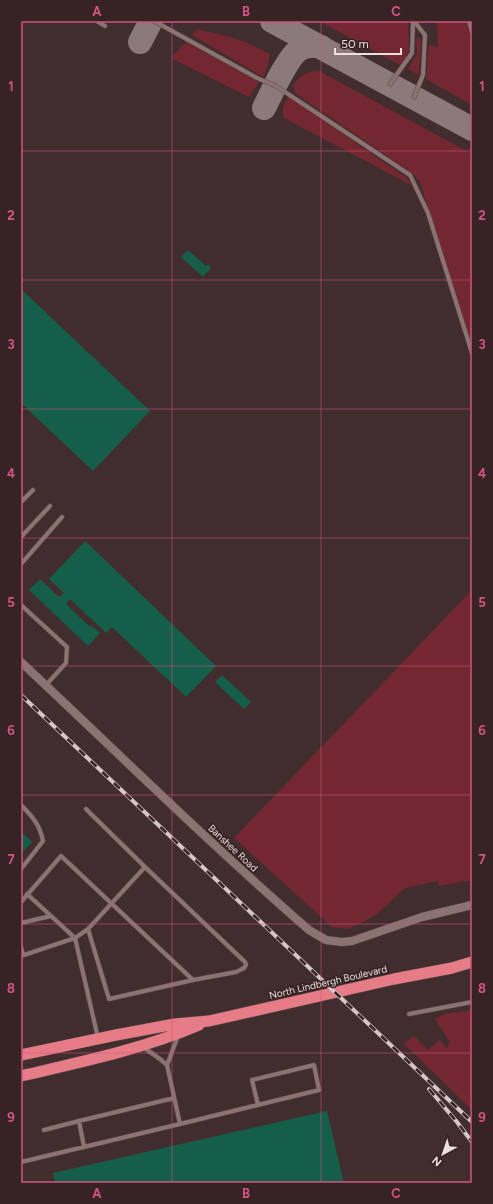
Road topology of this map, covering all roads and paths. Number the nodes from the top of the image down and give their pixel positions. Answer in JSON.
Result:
{"nodes":[{"id":1,"x":97,"y":21,"type":"edge"},
{"id":2,"x":154,"y":21,"type":"edge"},
{"id":3,"x":413,"y":21,"type":"edge"},
{"id":4,"x":468,"y":21,"type":"edge"},
{"id":5,"x":105,"y":26,"type":"dead end"},
{"id":6,"x":472,"y":32,"type":"edge"},
{"id":7,"x":390,"y":84,"type":"dead end"},
{"id":8,"x":414,"y":97,"type":"dead end"},
{"id":9,"x":472,"y":353,"type":"edge"},
{"id":10,"x":33,"y":490,"type":"dead end"},
{"id":11,"x":21,"y":502,"type":"edge"},
{"id":12,"x":50,"y":506,"type":"dead end"},
{"id":13,"x":62,"y":517,"type":"dead end"},
{"id":14,"x":21,"y":537,"type":"edge"},
{"id":15,"x":21,"y":564,"type":"edge"},
{"id":16,"x":21,"y":605,"type":"edge"},
{"id":17,"x":21,"y":662,"type":"edge"},
{"id":18,"x":46,"y":685,"type":"junction"},
{"id":19,"x":21,"y":805,"type":"edge"},
{"id":20,"x":86,"y":809,"type":"dead end"},
{"id":21,"x":144,"y":867,"type":"junction"},
{"id":22,"x":21,"y":870,"type":"edge"},
{"id":23,"x":27,"y":894,"type":"junction"},
{"id":24,"x":21,"y":902,"type":"edge"},
{"id":25,"x":111,"y":902,"type":"junction"},
{"id":26,"x":472,"y":905,"type":"edge"},
{"id":27,"x":51,"y":916,"type":"junction"},
{"id":28,"x":21,"y":923,"type":"edge"},
{"id":29,"x":88,"y":929,"type":"junction"},
{"id":30,"x":75,"y":938,"type":"junction"},
{"id":31,"x":21,"y":947,"type":"edge"},
{"id":32,"x":22,"y":955,"type":"edge"},
{"id":33,"x":472,"y":962,"type":"edge"},
{"id":34,"x":452,"y":968,"type":"junction"},
{"id":35,"x":472,"y":970,"type":"edge"},
{"id":36,"x":193,"y":980,"type":"junction"},
{"id":37,"x":472,"y":1002,"type":"edge"},
{"id":38,"x":408,"y":1014,"type":"dead end"},
{"id":39,"x":209,"y":1021,"type":"junction"},
{"id":40,"x":178,"y":1034,"type":"junction"},
{"id":41,"x":98,"y":1038,"type":"junction"},
{"id":42,"x":140,"y":1046,"type":"junction"},
{"id":43,"x":21,"y":1055,"type":"edge"},
{"id":44,"x":167,"y":1065,"type":"junction"},
{"id":45,"x":32,"y":1074,"type":"junction"},
{"id":46,"x":21,"y":1076,"type":"edge"},
{"id":47,"x":21,"y":1083,"type":"edge"},
{"id":48,"x":174,"y":1098,"type":"junction"},
{"id":49,"x":258,"y":1105,"type":"junction"},
{"id":50,"x":79,"y":1121,"type":"junction"},
{"id":51,"x":180,"y":1124,"type":"junction"},
{"id":52,"x":44,"y":1130,"type":"dead end"},
{"id":53,"x":84,"y":1147,"type":"junction"},
{"id":54,"x":21,"y":1162,"type":"edge"}],
"edges":[{"from":1,"to":5,"type":"lane"},
{"from":2,"to":9,"type":"lane"},
{"from":3,"to":7,"type":"lane"},
{"from":3,"to":8,"type":"lane"},
{"from":4,"to":6,"type":"lane"},
{"from":10,"to":11,"type":"lane"},
{"from":12,"to":14,"type":"lane"},
{"from":13,"to":15,"type":"lane"},
{"from":16,"to":18,"type":"lane"},
{"from":17,"to":18,"type":"street","name":"Banshee Road"},
{"from":18,"to":26,"type":"street","name":"Banshee Road"},
{"from":19,"to":22,"type":"lane"},
{"from":20,"to":21,"type":"lane"},
{"from":21,"to":25,"type":"lane"},
{"from":21,"to":36,"type":"lane"},
{"from":23,"to":24,"type":"lane"},
{"from":23,"to":25,"type":"lane"},
{"from":23,"to":27,"type":"lane"},
{"from":25,"to":29,"type":"lane"},
{"from":25,"to":36,"type":"lane"},
{"from":27,"to":28,"type":"lane"},
{"from":27,"to":30,"type":"lane"},
{"from":29,"to":30,"type":"lane"},
{"from":29,"to":36,"type":"lane"},
{"from":30,"to":32,"type":"lane"},
{"from":30,"to":41,"type":"lane"},
{"from":31,"to":32,"type":"lane"},
{"from":33,"to":34,"type":"highway","name":"North Lindbergh Boulevard"},
{"from":34,"to":35,"type":"highway","name":"North Lindbergh Boulevard"},
{"from":34,"to":39,"type":"highway","name":"North Lindbergh Boulevard"},
{"from":37,"to":38,"type":"lane"},
{"from":39,"to":40,"type":"highway","name":"North Lindbergh Boulevard"},
{"from":39,"to":41,"type":"highway","name":"North Lindbergh Boulevard"},
{"from":40,"to":42,"type":"highway","name":"North Lindbergh Boulevard"},
{"from":40,"to":44,"type":"lane"},
{"from":41,"to":43,"type":"highway","name":"North Lindbergh Boulevard"},
{"from":42,"to":44,"type":"lane"},
{"from":42,"to":45,"type":"highway","name":"North Lindbergh Boulevard"},
{"from":44,"to":48,"type":"lane"},
{"from":45,"to":46,"type":"highway","name":"North Lindbergh Boulevard"},
{"from":45,"to":47,"type":"highway"},
{"from":48,"to":50,"type":"lane"},
{"from":48,"to":51,"type":"lane"},
{"from":49,"to":49,"type":"lane"},
{"from":49,"to":51,"type":"lane"},
{"from":50,"to":52,"type":"lane"},
{"from":50,"to":53,"type":"lane"},
{"from":51,"to":53,"type":"lane"},
{"from":53,"to":54,"type":"lane"}]}
